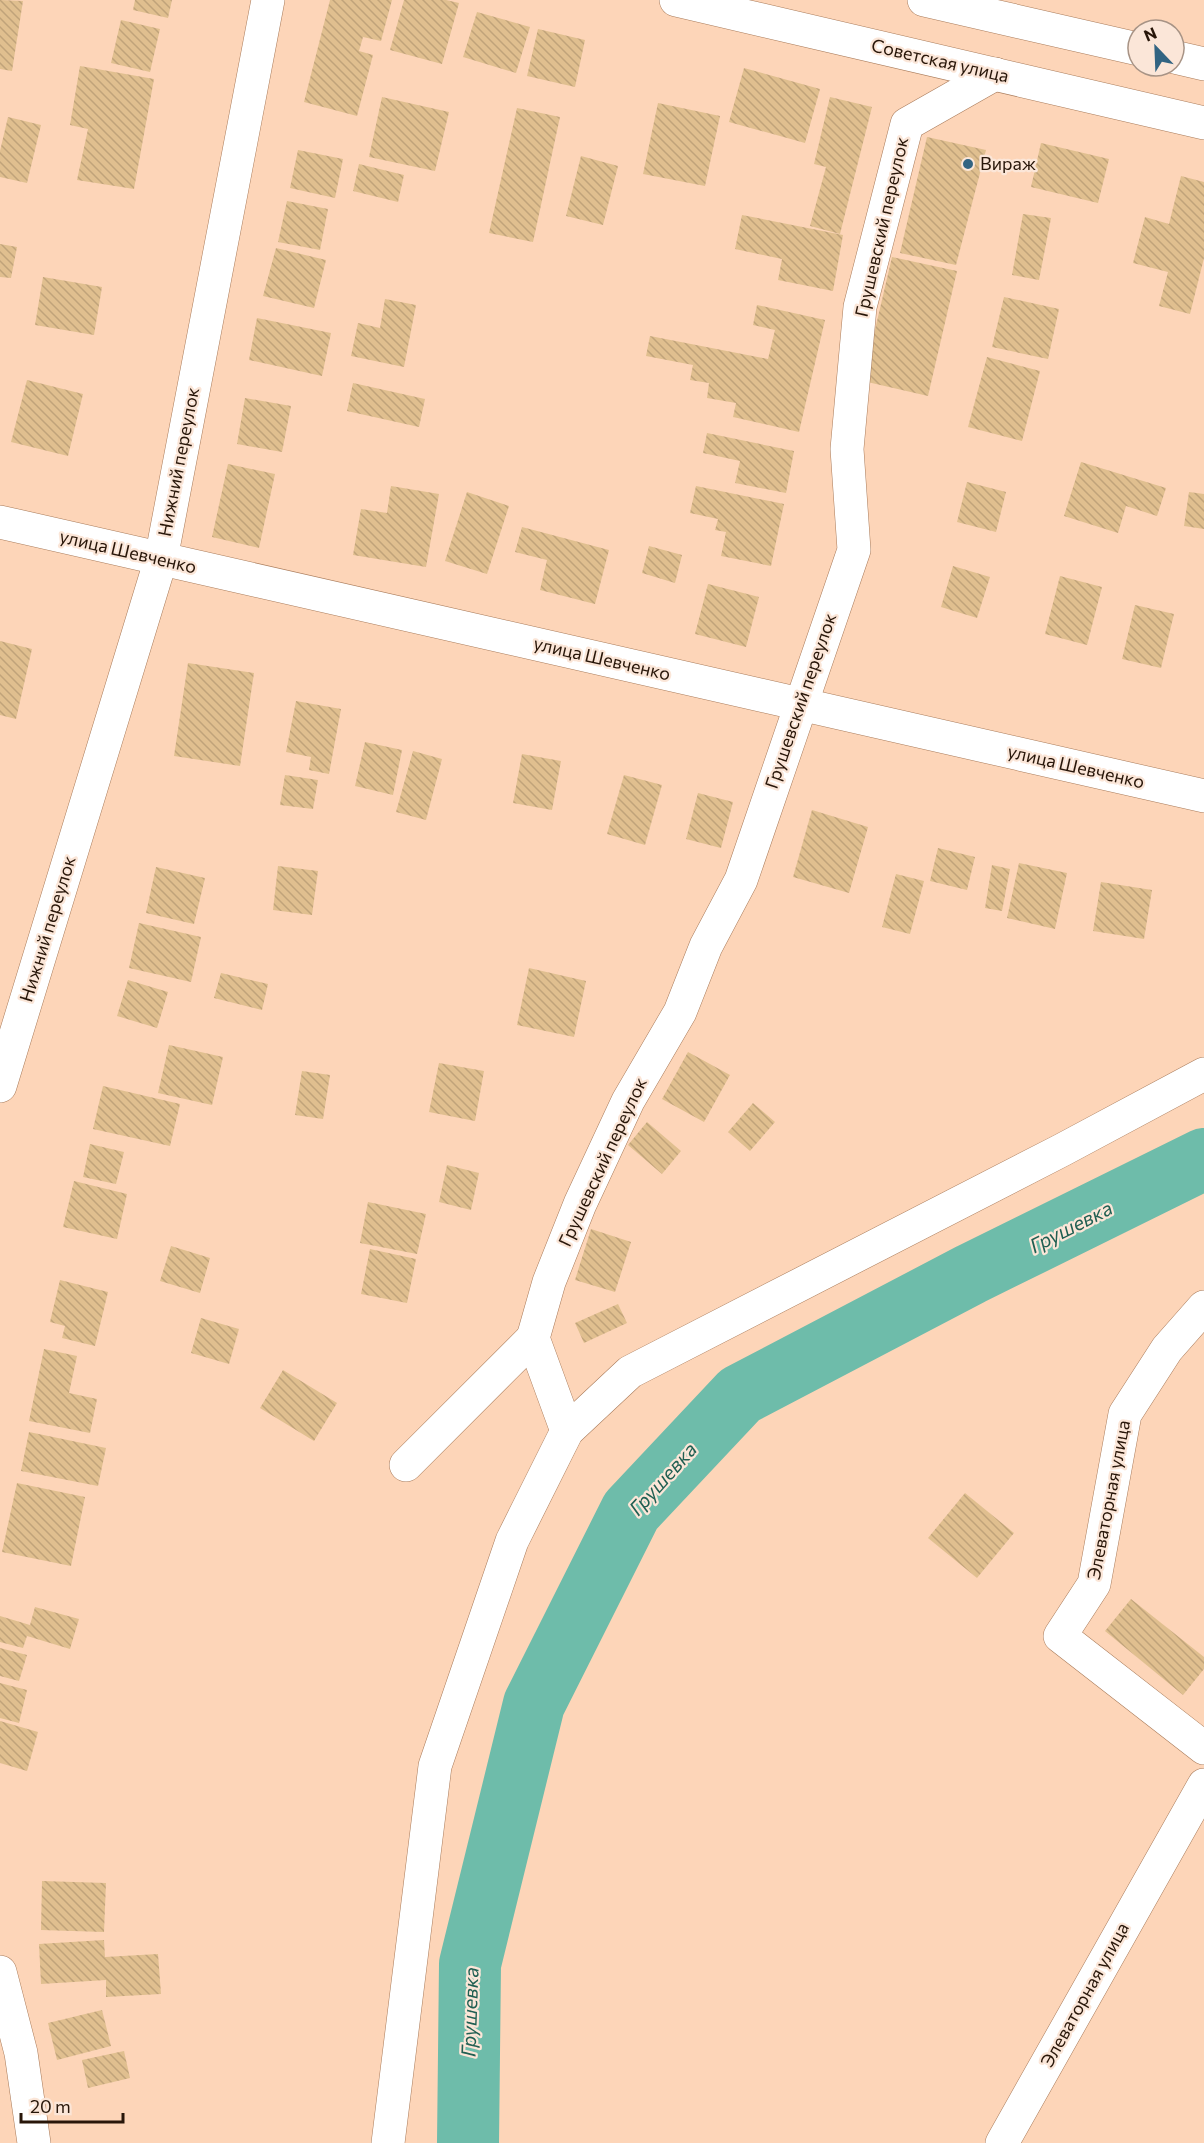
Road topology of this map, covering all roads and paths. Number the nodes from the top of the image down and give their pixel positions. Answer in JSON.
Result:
{"nodes":[{"id":1,"x":268,"y":0,"type":"edge"},
{"id":2,"x":676,"y":0,"type":"edge"},
{"id":3,"x":924,"y":0,"type":"edge"},
{"id":4,"x":1007,"y":9,"type":"edge"},
{"id":5,"x":1126,"y":45,"type":"edge"},
{"id":6,"x":1186,"y":60,"type":"edge"},
{"id":7,"x":1204,"y":64,"type":"edge"},
{"id":8,"x":995,"y":74,"type":"junction"},
{"id":9,"x":1204,"y":123,"type":"edge"},
{"id":10,"x":0,"y":522,"type":"edge"},
{"id":11,"x":161,"y":559,"type":"junction"},
{"id":12,"x":800,"y":705,"type":"junction"},
{"id":13,"x":1204,"y":796,"type":"edge"},
{"id":14,"x":1204,"y":1074,"type":"edge"},
{"id":15,"x":0,"y":1086,"type":"edge"},
{"id":16,"x":1204,"y":1307,"type":"edge"},
{"id":17,"x":533,"y":1338,"type":"junction"},
{"id":18,"x":567,"y":1431,"type":"junction"},
{"id":19,"x":406,"y":1465,"type":"dead end"},
{"id":20,"x":1204,"y":1748,"type":"edge"},
{"id":21,"x":1204,"y":1785,"type":"edge"},
{"id":22,"x":0,"y":1972,"type":"edge"},
{"id":23,"x":34,"y":2143,"type":"edge"},
{"id":24,"x":388,"y":2143,"type":"edge"},
{"id":25,"x":1002,"y":2143,"type":"edge"}],
"edges":[{"from":1,"to":11,"type":"street","name":"Нижний переулок"},
{"from":2,"to":8,"type":"street","name":"Советская улица"},
{"from":3,"to":4,"type":"street"},
{"from":4,"to":5,"type":"street"},
{"from":6,"to":7,"type":"street"},
{"from":8,"to":9,"type":"street","name":"Советская улица"},
{"from":8,"to":12,"type":"street","name":"Грушевский переулок"},
{"from":10,"to":11,"type":"street","name":"улица Шевченко"},
{"from":11,"to":12,"type":"street","name":"улица Шевченко"},
{"from":11,"to":15,"type":"street","name":"Нижний переулок"},
{"from":12,"to":13,"type":"street","name":"улица Шевченко"},
{"from":12,"to":17,"type":"street","name":"Грушевский переулок"},
{"from":14,"to":18,"type":"street"},
{"from":16,"to":20,"type":"street","name":"Элеваторная улица"},
{"from":17,"to":18,"type":"street"},
{"from":17,"to":19,"type":"street","name":"Грушевский переулок"},
{"from":18,"to":24,"type":"street"},
{"from":21,"to":25,"type":"street","name":"Элеваторная улица"},
{"from":22,"to":23,"type":"street"}]}
